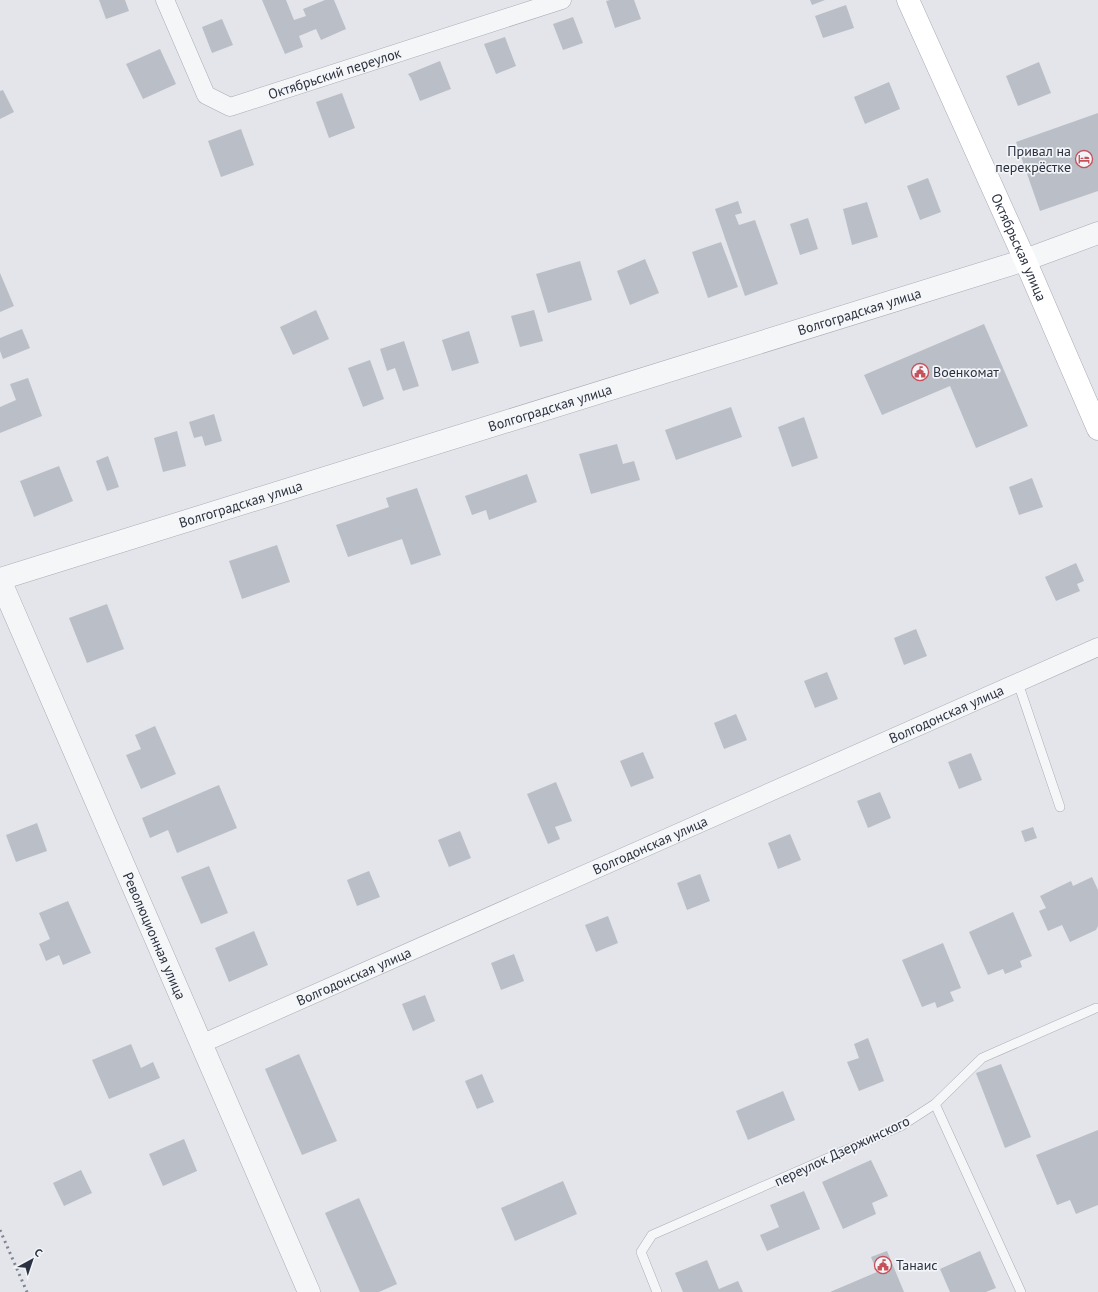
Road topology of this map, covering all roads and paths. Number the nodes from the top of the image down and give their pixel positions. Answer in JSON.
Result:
{"nodes":[{"id":1,"x":165,"y":0,"type":"edge"},
{"id":2,"x":562,"y":0,"type":"edge"},
{"id":3,"x":908,"y":0,"type":"edge"},
{"id":4,"x":1098,"y":233,"type":"edge"},
{"id":5,"x":1025,"y":260,"type":"junction"},
{"id":6,"x":1098,"y":430,"type":"edge"},
{"id":7,"x":0,"y":579,"type":"edge"},
{"id":8,"x":1098,"y":647,"type":"edge"},
{"id":9,"x":1018,"y":683,"type":"junction"},
{"id":10,"x":1060,"y":807,"type":"dead end"},
{"id":11,"x":1096,"y":1008,"type":"dead end"},
{"id":12,"x":202,"y":1044,"type":"junction"},
{"id":13,"x":935,"y":1104,"type":"junction"},
{"id":14,"x":309,"y":1292,"type":"edge"},
{"id":15,"x":657,"y":1292,"type":"edge"},
{"id":16,"x":1021,"y":1292,"type":"edge"}],
"edges":[{"from":1,"to":2,"type":"street","name":"Октябрьский переулок"},
{"from":3,"to":5,"type":"main road","name":"Октябрьская улица"},
{"from":4,"to":5,"type":"street","name":"Волгоградская улица"},
{"from":5,"to":6,"type":"main road","name":"Октябрьская улица"},
{"from":5,"to":7,"type":"street","name":"Волгоградская улица"},
{"from":7,"to":12,"type":"street","name":"Революционная улица"},
{"from":8,"to":9,"type":"street","name":"Волгодонская улица"},
{"from":9,"to":10,"type":"lane"},
{"from":9,"to":12,"type":"street","name":"Волгодонская улица"},
{"from":11,"to":13,"type":"lane","name":"переулок Дзержинского"},
{"from":12,"to":14,"type":"street","name":"Революционная улица"},
{"from":13,"to":15,"type":"lane","name":"переулок Дзержинского"},
{"from":13,"to":16,"type":"lane"}]}
